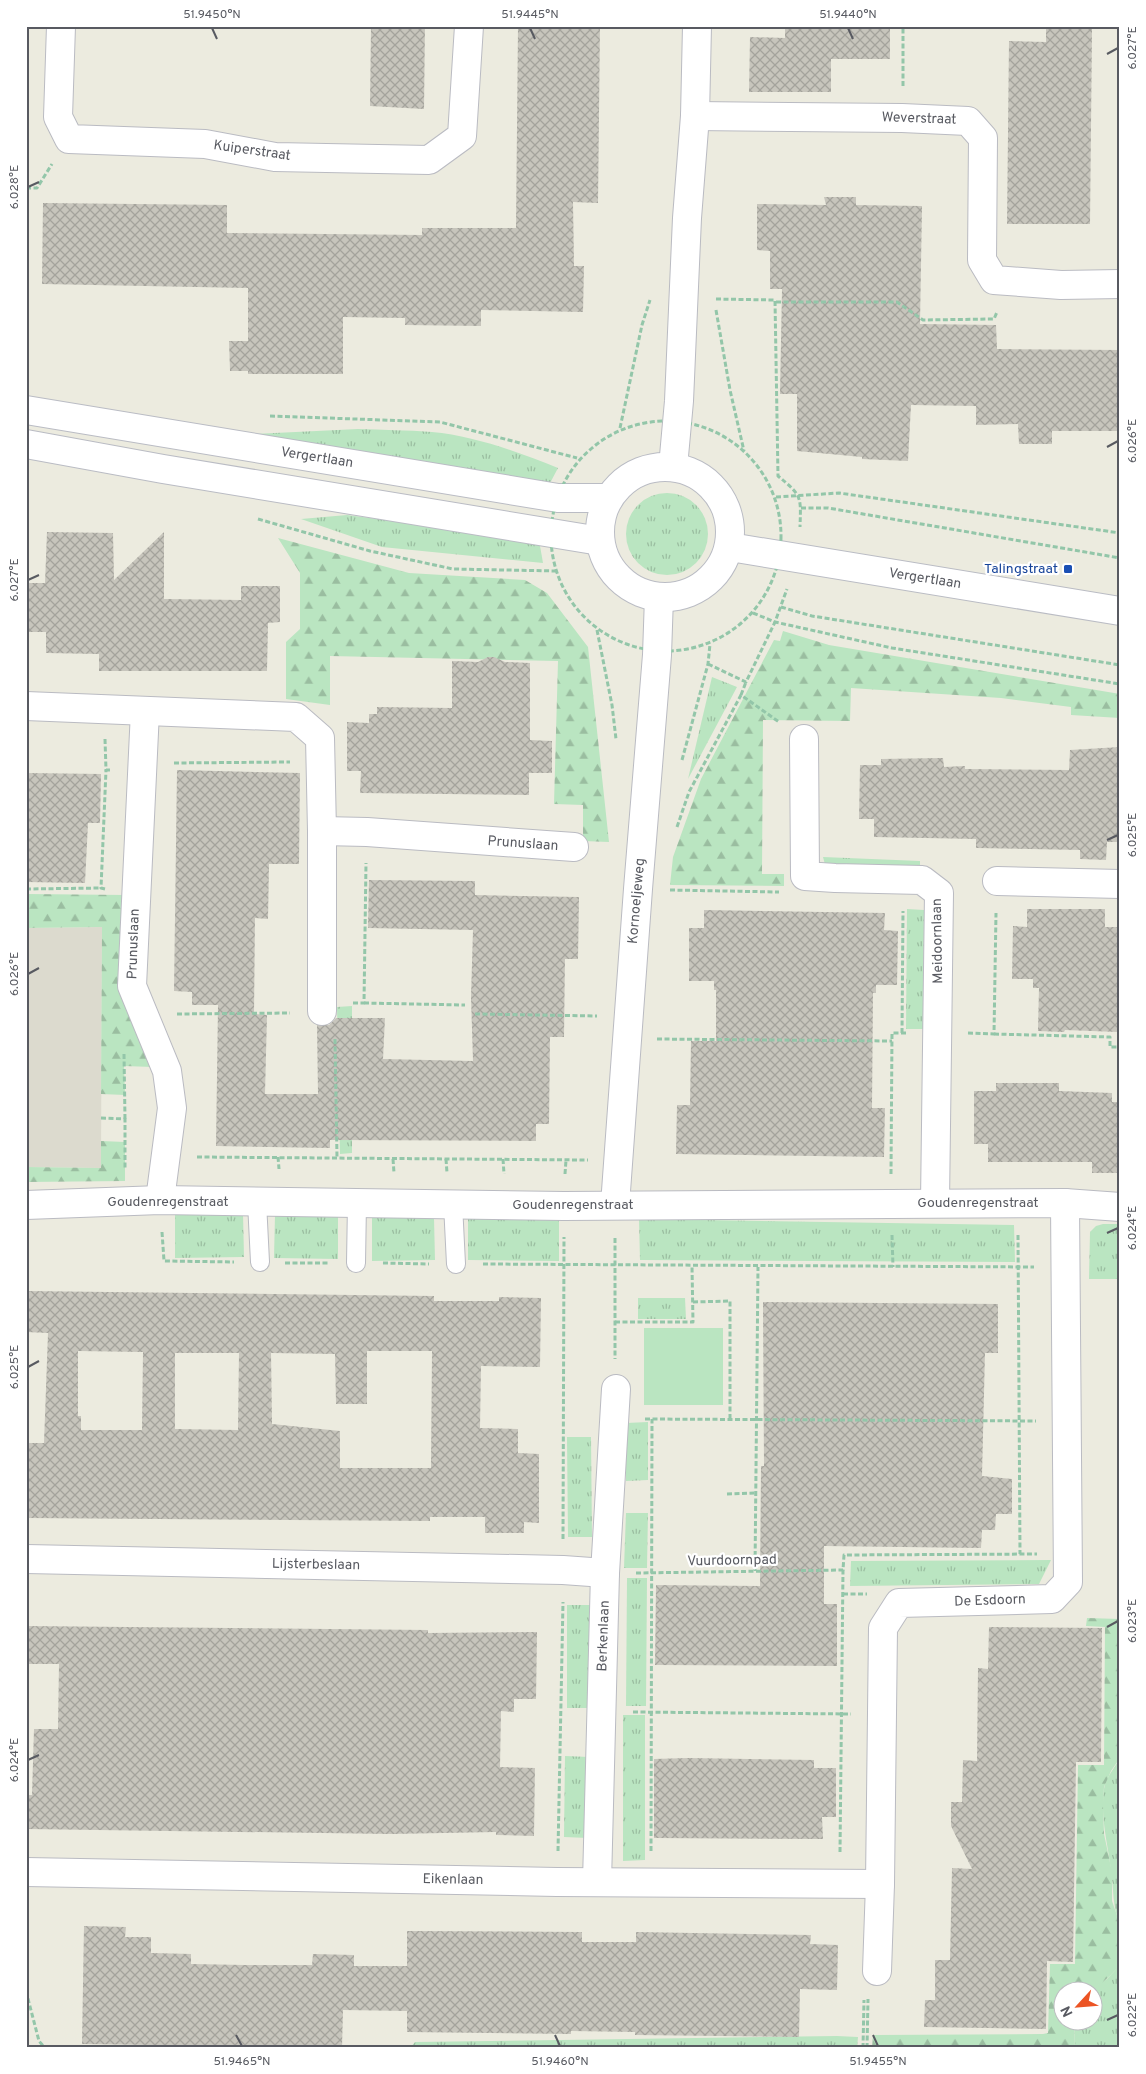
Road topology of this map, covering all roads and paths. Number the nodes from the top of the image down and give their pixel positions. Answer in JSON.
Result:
{"nodes":[{"id":1,"x":61,"y":26,"type":"edge"},
{"id":2,"x":469,"y":26,"type":"edge"},
{"id":3,"x":697,"y":26,"type":"edge"},
{"id":4,"x":903,"y":26,"type":"edge"},
{"id":5,"x":695,"y":116,"type":"junction"},
{"id":6,"x":902,"y":118,"type":"junction"},
{"id":7,"x":68,"y":138,"type":"junction"},
{"id":8,"x":26,"y":188,"type":"edge"},
{"id":9,"x":1010,"y":281,"type":"junction"},
{"id":10,"x":1120,"y":284,"type":"edge"},
{"id":11,"x":650,"y":299,"type":"dead end"},
{"id":12,"x":776,"y":302,"type":"junction"},
{"id":13,"x":26,"y":410,"type":"edge"},
{"id":14,"x":268,"y":416,"type":"dead end"},
{"id":15,"x":620,"y":428,"type":"dead end"},
{"id":16,"x":26,"y":444,"type":"edge"},
{"id":17,"x":744,"y":452,"type":"dead end"},
{"id":18,"x":577,"y":458,"type":"dead end"},
{"id":19,"x":674,"y":467,"type":"junction"},
{"id":20,"x":799,"y":495,"type":"junction"},
{"id":21,"x":776,"y":497,"type":"dead end"},
{"id":22,"x":609,"y":498,"type":"junction"},
{"id":23,"x":801,"y":508,"type":"junction"},
{"id":24,"x":253,"y":518,"type":"dead end"},
{"id":25,"x":1120,"y":533,"type":"edge"},
{"id":26,"x":600,"y":541,"type":"junction"},
{"id":27,"x":730,"y":547,"type":"junction"},
{"id":28,"x":798,"y":557,"type":"junction"},
{"id":29,"x":1120,"y":558,"type":"edge"},
{"id":30,"x":558,"y":570,"type":"dead end"},
{"id":31,"x":659,"y":597,"type":"junction"},
{"id":32,"x":781,"y":607,"type":"junction"},
{"id":33,"x":1120,"y":611,"type":"edge"},
{"id":34,"x":753,"y":613,"type":"dead end"},
{"id":35,"x":775,"y":622,"type":"junction"},
{"id":36,"x":708,"y":664,"type":"dead end"},
{"id":37,"x":1120,"y":665,"type":"edge"},
{"id":38,"x":746,"y":682,"type":"junction"},
{"id":39,"x":1120,"y":684,"type":"edge"},
{"id":40,"x":741,"y":695,"type":"junction"},
{"id":41,"x":26,"y":706,"type":"edge"},
{"id":42,"x":106,"y":709,"type":"junction"},
{"id":43,"x":145,"y":711,"type":"junction"},
{"id":44,"x":804,"y":739,"type":"joint"},
{"id":45,"x":321,"y":762,"type":"junction"},
{"id":46,"x":142,"y":767,"type":"junction"},
{"id":47,"x":322,"y":831,"type":"junction"},
{"id":48,"x":367,"y":832,"type":"junction"},
{"id":49,"x":674,"y":836,"type":"dead end"},
{"id":50,"x":574,"y":847,"type":"dead end"},
{"id":51,"x":997,"y":881,"type":"dead end"},
{"id":52,"x":1120,"y":884,"type":"edge"},
{"id":53,"x":26,"y":888,"type":"edge"},
{"id":54,"x":101,"y":888,"type":"dead end"},
{"id":55,"x":364,"y":1003,"type":"junction"},
{"id":56,"x":465,"y":1005,"type":"dead end"},
{"id":57,"x":333,"y":1007,"type":"junction"},
{"id":58,"x":144,"y":1014,"type":"junction"},
{"id":59,"x":475,"y":1014,"type":"dead end"},
{"id":60,"x":628,"y":1029,"type":"junction"},
{"id":61,"x":994,"y":1034,"type":"dead end"},
{"id":62,"x":892,"y":1041,"type":"dead end"},
{"id":63,"x":124,"y":1047,"type":"dead end"},
{"id":64,"x":1120,"y":1047,"type":"edge"},
{"id":65,"x":101,"y":1118,"type":"dead end"},
{"id":66,"x":124,"y":1118,"type":"junction"},
{"id":67,"x":165,"y":1156,"type":"junction"},
{"id":68,"x":278,"y":1158,"type":"junction"},
{"id":69,"x":337,"y":1158,"type":"junction"},
{"id":70,"x":393,"y":1159,"type":"junction"},
{"id":71,"x":446,"y":1159,"type":"junction"},
{"id":72,"x":503,"y":1160,"type":"junction"},
{"id":73,"x":566,"y":1160,"type":"junction"},
{"id":74,"x":618,"y":1160,"type":"junction"},
{"id":75,"x":125,"y":1172,"type":"dead end"},
{"id":76,"x":279,"y":1174,"type":"dead end"},
{"id":77,"x":394,"y":1176,"type":"dead end"},
{"id":78,"x":447,"y":1176,"type":"dead end"},
{"id":79,"x":504,"y":1177,"type":"dead end"},
{"id":80,"x":160,"y":1200,"type":"junction"},
{"id":81,"x":257,"y":1202,"type":"junction"},
{"id":82,"x":1018,"y":1202,"type":"junction"},
{"id":83,"x":357,"y":1203,"type":"junction"},
{"id":84,"x":935,"y":1203,"type":"junction"},
{"id":85,"x":1066,"y":1203,"type":"junction"},
{"id":86,"x":453,"y":1204,"type":"junction"},
{"id":87,"x":26,"y":1205,"type":"edge"},
{"id":88,"x":615,"y":1205,"type":"junction"},
{"id":89,"x":564,"y":1206,"type":"junction"},
{"id":90,"x":1120,"y":1207,"type":"edge"},
{"id":91,"x":260,"y":1262,"type":"junction"},
{"id":92,"x":356,"y":1263,"type":"junction"},
{"id":93,"x":456,"y":1264,"type":"junction"},
{"id":94,"x":563,"y":1266,"type":"junction"},
{"id":95,"x":615,"y":1266,"type":"junction"},
{"id":96,"x":692,"y":1266,"type":"junction"},
{"id":97,"x":758,"y":1266,"type":"junction"},
{"id":98,"x":1019,"y":1267,"type":"junction"},
{"id":99,"x":1064,"y":1267,"type":"junction"},
{"id":100,"x":693,"y":1302,"type":"junction"},
{"id":101,"x":615,"y":1322,"type":"junction"},
{"id":102,"x":616,"y":1390,"type":"joint"},
{"id":103,"x":730,"y":1418,"type":"junction"},
{"id":104,"x":756,"y":1418,"type":"junction"},
{"id":105,"x":614,"y":1419,"type":"junction"},
{"id":106,"x":652,"y":1419,"type":"junction"},
{"id":107,"x":1019,"y":1421,"type":"junction"},
{"id":108,"x":1067,"y":1421,"type":"junction"},
{"id":109,"x":755,"y":1493,"type":"junction"},
{"id":110,"x":727,"y":1494,"type":"dead end"},
{"id":111,"x":1020,"y":1554,"type":"junction"},
{"id":112,"x":1068,"y":1554,"type":"junction"},
{"id":113,"x":26,"y":1559,"type":"edge"},
{"id":114,"x":563,"y":1570,"type":"junction"},
{"id":115,"x":843,"y":1570,"type":"junction"},
{"id":116,"x":755,"y":1572,"type":"junction"},
{"id":117,"x":605,"y":1573,"type":"junction"},
{"id":118,"x":652,"y":1573,"type":"junction"},
{"id":119,"x":651,"y":1712,"type":"junction"},
{"id":120,"x":842,"y":1714,"type":"junction"},
{"id":121,"x":882,"y":1715,"type":"junction"},
{"id":122,"x":601,"y":1724,"type":"junction"},
{"id":123,"x":560,"y":1735,"type":"junction"},
{"id":124,"x":26,"y":1872,"type":"edge"},
{"id":125,"x":557,"y":1882,"type":"junction"},
{"id":126,"x":597,"y":1882,"type":"junction"},
{"id":127,"x":650,"y":1882,"type":"junction"},
{"id":128,"x":840,"y":1883,"type":"junction"},
{"id":129,"x":880,"y":1884,"type":"junction"},
{"id":130,"x":877,"y":1971,"type":"junction"},
{"id":131,"x":26,"y":1991,"type":"edge"},
{"id":132,"x":44,"y":2048,"type":"edge"},
{"id":133,"x":863,"y":2048,"type":"edge"},
{"id":134,"x":867,"y":2048,"type":"edge"}],
"edges":[{"from":1,"to":7,"type":"street"},
{"from":2,"to":7,"type":"street","name":"Kuiperstraat"},
{"from":3,"to":5,"type":"street"},
{"from":4,"to":6,"type":"path"},
{"from":5,"to":6,"type":"street","name":"Weverstraat"},
{"from":5,"to":19,"type":"street"},
{"from":6,"to":9,"type":"street","name":"Weverstraat"},
{"from":7,"to":8,"type":"path"},
{"from":9,"to":10,"type":"street","name":"Weverstraat"},
{"from":9,"to":12,"type":"path"},
{"from":11,"to":15,"type":"path"},
{"from":12,"to":17,"type":"path"},
{"from":12,"to":20,"type":"path"},
{"from":13,"to":22,"type":"street","name":"Vergertlaan"},
{"from":14,"to":18,"type":"path"},
{"from":16,"to":26,"type":"street"},
{"from":19,"to":22,"type":"street"},
{"from":19,"to":27,"type":"street"},
{"from":20,"to":21,"type":"path"},
{"from":20,"to":23,"type":"path"},
{"from":20,"to":25,"type":"path"},
{"from":22,"to":26,"type":"street"},
{"from":23,"to":28,"type":"path"},
{"from":23,"to":29,"type":"path"},
{"from":24,"to":30,"type":"path"},
{"from":26,"to":31,"type":"street"},
{"from":27,"to":28,"type":"street","name":"Vergertlaan"},
{"from":27,"to":31,"type":"street"},
{"from":28,"to":32,"type":"path"},
{"from":28,"to":33,"type":"street","name":"Vergertlaan"},
{"from":31,"to":60,"type":"street","name":"Kornoeljeweg"},
{"from":32,"to":35,"type":"path"},
{"from":32,"to":37,"type":"path"},
{"from":34,"to":35,"type":"path"},
{"from":35,"to":38,"type":"path"},
{"from":35,"to":39,"type":"path"},
{"from":36,"to":38,"type":"path"},
{"from":38,"to":40,"type":"path"},
{"from":40,"to":44,"type":"path"},
{"from":40,"to":49,"type":"path"},
{"from":41,"to":42,"type":"street"},
{"from":42,"to":43,"type":"street"},
{"from":42,"to":46,"type":"path"},
{"from":43,"to":45,"type":"street"},
{"from":43,"to":46,"type":"street","name":"Prunuslaan"},
{"from":44,"to":84,"type":"street","name":"Meidoornlaan"},
{"from":45,"to":46,"type":"path"},
{"from":45,"to":47,"type":"street"},
{"from":46,"to":58,"type":"street","name":"Prunuslaan"},
{"from":47,"to":48,"type":"street","name":"Prunuslaan"},
{"from":47,"to":57,"type":"street"},
{"from":48,"to":50,"type":"street","name":"Prunuslaan"},
{"from":48,"to":55,"type":"path"},
{"from":51,"to":52,"type":"street"},
{"from":53,"to":54,"type":"path"},
{"from":55,"to":56,"type":"path"},
{"from":55,"to":57,"type":"path"},
{"from":57,"to":58,"type":"path"},
{"from":57,"to":69,"type":"path"},
{"from":58,"to":67,"type":"street","name":"Prunuslaan"},
{"from":59,"to":60,"type":"path"},
{"from":60,"to":62,"type":"path"},
{"from":60,"to":74,"type":"street","name":"Kornoeljeweg"},
{"from":61,"to":64,"type":"path"},
{"from":63,"to":66,"type":"path"},
{"from":65,"to":66,"type":"path"},
{"from":66,"to":75,"type":"path"},
{"from":67,"to":68,"type":"path"},
{"from":67,"to":80,"type":"street","name":"Prunuslaan"},
{"from":68,"to":69,"type":"path"},
{"from":68,"to":76,"type":"path"},
{"from":69,"to":70,"type":"path"},
{"from":70,"to":71,"type":"path"},
{"from":70,"to":77,"type":"path"},
{"from":71,"to":72,"type":"path"},
{"from":71,"to":78,"type":"path"},
{"from":72,"to":73,"type":"path"},
{"from":72,"to":79,"type":"path"},
{"from":73,"to":74,"type":"path"},
{"from":73,"to":89,"type":"path"},
{"from":74,"to":88,"type":"street","name":"Kornoeljeweg"},
{"from":80,"to":81,"type":"street","name":"Goudenregenstraat"},
{"from":80,"to":87,"type":"street","name":"Goudenregenstraat"},
{"from":80,"to":91,"type":"path"},
{"from":81,"to":83,"type":"street","name":"Goudenregenstraat"},
{"from":81,"to":91,"type":"lane"},
{"from":82,"to":84,"type":"street","name":"Goudenregenstraat"},
{"from":82,"to":85,"type":"street","name":"Goudenregenstraat"},
{"from":82,"to":98,"type":"path"},
{"from":83,"to":86,"type":"street","name":"Goudenregenstraat"},
{"from":83,"to":92,"type":"lane"},
{"from":84,"to":88,"type":"street","name":"Goudenregenstraat"},
{"from":85,"to":90,"type":"street","name":"Goudenregenstraat"},
{"from":85,"to":99,"type":"street","name":"De Esdoorn"},
{"from":86,"to":89,"type":"street","name":"Goudenregenstraat"},
{"from":86,"to":93,"type":"lane"},
{"from":88,"to":89,"type":"street","name":"Goudenregenstraat"},
{"from":88,"to":95,"type":"path"},
{"from":89,"to":94,"type":"path"},
{"from":91,"to":92,"type":"path"},
{"from":92,"to":93,"type":"path"},
{"from":93,"to":94,"type":"path"},
{"from":94,"to":95,"type":"path"},
{"from":94,"to":114,"type":"path"},
{"from":95,"to":96,"type":"path"},
{"from":95,"to":101,"type":"path"},
{"from":96,"to":97,"type":"path"},
{"from":96,"to":100,"type":"path"},
{"from":97,"to":98,"type":"path"},
{"from":97,"to":104,"type":"path"},
{"from":98,"to":99,"type":"path"},
{"from":98,"to":107,"type":"path"},
{"from":99,"to":108,"type":"street","name":"De Esdoorn"},
{"from":100,"to":101,"type":"path"},
{"from":100,"to":103,"type":"path"},
{"from":101,"to":102,"type":"path"},
{"from":102,"to":105,"type":"street","name":"Berkenlaan"},
{"from":103,"to":104,"type":"path"},
{"from":103,"to":106,"type":"path"},
{"from":104,"to":107,"type":"path"},
{"from":104,"to":109,"type":"path"},
{"from":105,"to":106,"type":"path"},
{"from":105,"to":117,"type":"street","name":"Berkenlaan"},
{"from":106,"to":118,"type":"path"},
{"from":107,"to":108,"type":"path"},
{"from":107,"to":111,"type":"path"},
{"from":108,"to":112,"type":"street","name":"De Esdoorn"},
{"from":109,"to":110,"type":"path"},
{"from":109,"to":116,"type":"path"},
{"from":111,"to":112,"type":"path"},
{"from":111,"to":115,"type":"path"},
{"from":112,"to":121,"type":"street","name":"De Esdoorn"},
{"from":113,"to":114,"type":"street","name":"Lijsterbeslaan"},
{"from":114,"to":117,"type":"street","name":"Lijsterbeslaan"},
{"from":114,"to":123,"type":"path"},
{"from":115,"to":116,"type":"path","name":"Vuurdoornpad"},
{"from":115,"to":120,"type":"path"},
{"from":116,"to":118,"type":"path","name":"Vuurdoornpad"},
{"from":117,"to":118,"type":"path","name":"Vuurdoornpad"},
{"from":117,"to":122,"type":"street","name":"Berkenlaan"},
{"from":118,"to":119,"type":"path"},
{"from":119,"to":120,"type":"path"},
{"from":119,"to":122,"type":"path"},
{"from":119,"to":127,"type":"path"},
{"from":120,"to":121,"type":"path"},
{"from":120,"to":128,"type":"path"},
{"from":121,"to":129,"type":"street","name":"De Esdoorn"},
{"from":122,"to":123,"type":"path"},
{"from":122,"to":126,"type":"street","name":"Berkenlaan"},
{"from":123,"to":125,"type":"path"},
{"from":124,"to":125,"type":"street","name":"Eikenlaan"},
{"from":125,"to":126,"type":"street","name":"Eikenlaan"},
{"from":126,"to":127,"type":"street","name":"Eikenlaan"},
{"from":127,"to":128,"type":"street","name":"Eikenlaan"},
{"from":128,"to":129,"type":"street","name":"Eikenlaan"},
{"from":129,"to":130,"type":"street","name":"De Esdoorn"},
{"from":130,"to":133,"type":"path"},
{"from":130,"to":134,"type":"path"},
{"from":131,"to":132,"type":"path"}]}
